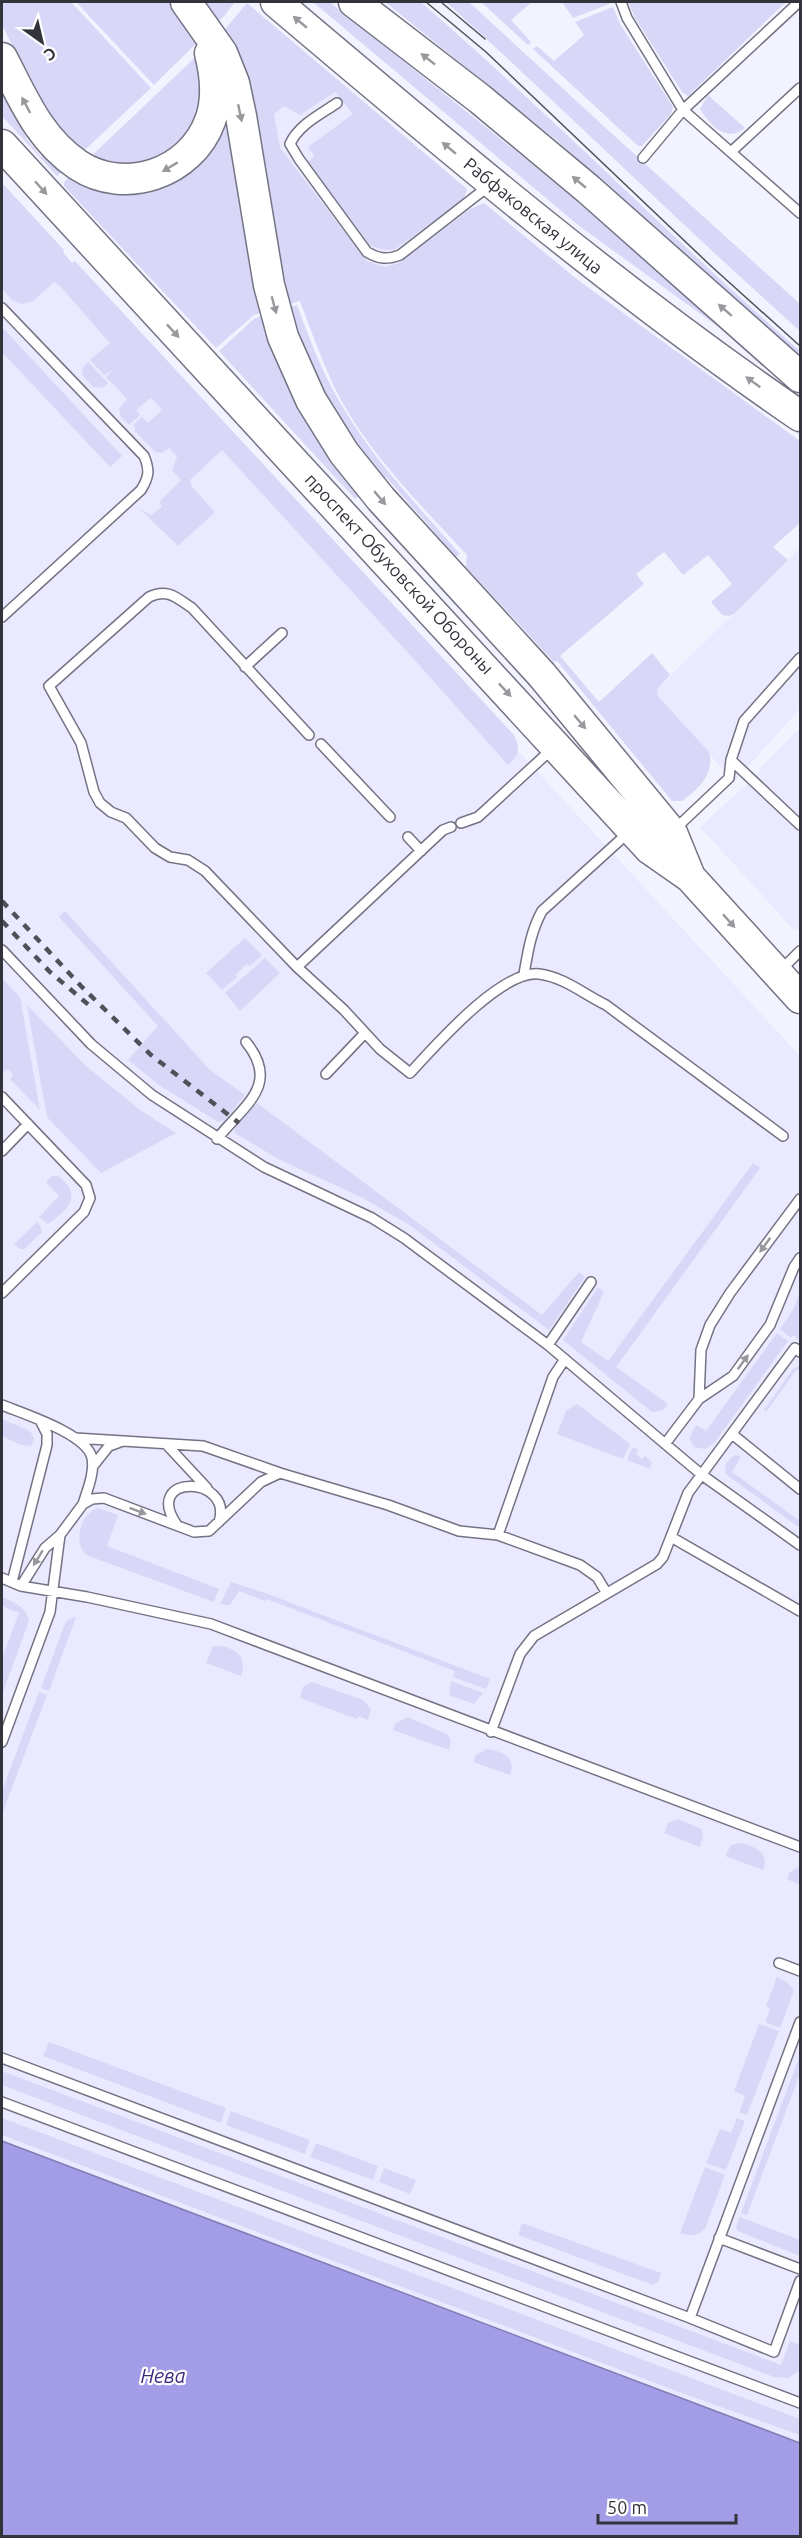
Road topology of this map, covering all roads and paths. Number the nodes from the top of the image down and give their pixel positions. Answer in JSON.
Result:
{"nodes":[{"id":1,"x":276,"y":2,"type":"edge"},
{"id":2,"x":354,"y":2,"type":"edge"},
{"id":3,"x":621,"y":2,"type":"edge"},
{"id":4,"x":800,"y":2,"type":"edge"},
{"id":5,"x":194,"y":12,"type":"edge"},
{"id":6,"x":2,"y":58,"type":"edge"},
{"id":7,"x":801,"y":88,"type":"edge"},
{"id":8,"x":337,"y":103,"type":"dead end"},
{"id":9,"x":683,"y":110,"type":"junction"},
{"id":10,"x":732,"y":151,"type":"junction"},
{"id":11,"x":8,"y":157,"type":"edge"},
{"id":12,"x":643,"y":158,"type":"dead end"},
{"id":13,"x":491,"y":183,"type":"junction"},
{"id":14,"x":801,"y":213,"type":"edge"},
{"id":15,"x":2,"y":308,"type":"edge"},
{"id":16,"x":801,"y":377,"type":"edge"},
{"id":17,"x":801,"y":416,"type":"edge"},
{"id":18,"x":2,"y":617,"type":"edge"},
{"id":19,"x":282,"y":633,"type":"dead end"},
{"id":20,"x":801,"y":658,"type":"edge"},
{"id":21,"x":245,"y":667,"type":"junction"},
{"id":22,"x":309,"y":735,"type":"dead end"},
{"id":23,"x":321,"y":744,"type":"dead end"},
{"id":24,"x":556,"y":745,"type":"junction"},
{"id":25,"x":731,"y":760,"type":"junction"},
{"id":26,"x":390,"y":817,"type":"dead end"},
{"id":27,"x":801,"y":825,"type":"edge"},
{"id":28,"x":632,"y":829,"type":"junction"},
{"id":29,"x":672,"y":832,"type":"junction"},
{"id":30,"x":408,"y":837,"type":"dead end"},
{"id":31,"x":421,"y":851,"type":"junction"},
{"id":32,"x":690,"y":877,"type":"junction"},
{"id":33,"x":2,"y":950,"type":"edge"},
{"id":34,"x":801,"y":951,"type":"edge"},
{"id":35,"x":297,"y":967,"type":"junction"},
{"id":36,"x":524,"y":974,"type":"junction"},
{"id":37,"x":777,"y":974,"type":"junction"},
{"id":38,"x":801,"y":998,"type":"edge"},
{"id":39,"x":366,"y":1033,"type":"junction"},
{"id":40,"x":246,"y":1042,"type":"dead end"},
{"id":41,"x":326,"y":1074,"type":"dead end"},
{"id":42,"x":2,"y":1096,"type":"edge"},
{"id":43,"x":28,"y":1124,"type":"junction"},
{"id":44,"x":783,"y":1136,"type":"dead end"},
{"id":45,"x":218,"y":1139,"type":"junction"},
{"id":46,"x":2,"y":1151,"type":"edge"},
{"id":47,"x":801,"y":1199,"type":"edge"},
{"id":48,"x":801,"y":1258,"type":"edge"},
{"id":49,"x":591,"y":1282,"type":"dead end"},
{"id":50,"x":2,"y":1293,"type":"edge"},
{"id":51,"x":548,"y":1345,"type":"junction"},
{"id":52,"x":801,"y":1352,"type":"edge"},
{"id":53,"x":565,"y":1359,"type":"junction"},
{"id":54,"x":699,"y":1399,"type":"junction"},
{"id":55,"x":2,"y":1405,"type":"edge"},
{"id":56,"x":40,"y":1422,"type":"junction"},
{"id":57,"x":732,"y":1434,"type":"junction"},
{"id":58,"x":75,"y":1438,"type":"junction"},
{"id":59,"x":122,"y":1441,"type":"junction"},
{"id":60,"x":166,"y":1444,"type":"junction"},
{"id":61,"x":665,"y":1444,"type":"junction"},
{"id":62,"x":93,"y":1466,"type":"junction"},
{"id":63,"x":280,"y":1473,"type":"junction"},
{"id":64,"x":702,"y":1475,"type":"junction"},
{"id":65,"x":90,"y":1479,"type":"junction"},
{"id":66,"x":801,"y":1489,"type":"edge"},
{"id":67,"x":210,"y":1492,"type":"junction"},
{"id":68,"x":104,"y":1498,"type":"junction"},
{"id":69,"x":83,"y":1504,"type":"junction"},
{"id":70,"x":219,"y":1522,"type":"junction"},
{"id":71,"x":177,"y":1526,"type":"junction"},
{"id":72,"x":60,"y":1534,"type":"junction"},
{"id":73,"x":498,"y":1535,"type":"junction"},
{"id":74,"x":671,"y":1537,"type":"junction"},
{"id":75,"x":801,"y":1545,"type":"edge"},
{"id":76,"x":2,"y":1578,"type":"edge"},
{"id":77,"x":17,"y":1584,"type":"junction"},
{"id":78,"x":52,"y":1591,"type":"junction"},
{"id":79,"x":606,"y":1592,"type":"junction"},
{"id":80,"x":801,"y":1611,"type":"edge"},
{"id":81,"x":491,"y":1732,"type":"junction"},
{"id":82,"x":2,"y":1742,"type":"edge"},
{"id":83,"x":801,"y":1847,"type":"edge"},
{"id":84,"x":779,"y":1963,"type":"dead end"},
{"id":85,"x":801,"y":1971,"type":"edge"},
{"id":86,"x":801,"y":2022,"type":"edge"},
{"id":87,"x":2,"y":2058,"type":"edge"},
{"id":88,"x":2,"y":2102,"type":"edge"},
{"id":89,"x":719,"y":2238,"type":"junction"},
{"id":90,"x":801,"y":2269,"type":"edge"},
{"id":91,"x":801,"y":2281,"type":"edge"},
{"id":92,"x":690,"y":2318,"type":"junction"},
{"id":93,"x":801,"y":2403,"type":"edge"}],
"edges":[{"from":13,"to":1,"type":"main road","name":"Рабфаковская улица","one_way":true},
{"from":16,"to":2,"type":"main road","one_way":true},
{"from":3,"to":9,"type":"lane"},
{"from":4,"to":9,"type":"lane"},
{"from":5,"to":6,"type":"main road","one_way":true},
{"from":5,"to":29,"type":"main road","one_way":true},
{"from":7,"to":10,"type":"lane"},
{"from":8,"to":13,"type":"lane"},
{"from":9,"to":10,"type":"lane"},
{"from":9,"to":12,"type":"lane"},
{"from":10,"to":14,"type":"lane"},
{"from":11,"to":24,"type":"main road","name":"проспект Обуховской Обороны","one_way":true},
{"from":17,"to":13,"type":"main road","name":"Рабфаковская улица","one_way":true},
{"from":15,"to":18,"type":"lane"},
{"from":19,"to":21,"type":"lane"},
{"from":20,"to":25,"type":"lane"},
{"from":21,"to":22,"type":"lane"},
{"from":21,"to":35,"type":"lane"},
{"from":23,"to":26,"type":"lane"},
{"from":24,"to":28,"type":"main road","name":"проспект Обуховской Обороны"},
{"from":24,"to":31,"type":"lane"},
{"from":25,"to":27,"type":"lane"},
{"from":25,"to":29,"type":"lane"},
{"from":28,"to":32,"type":"main road","name":"проспект Обуховской Обороны"},
{"from":28,"to":36,"type":"lane"},
{"from":29,"to":32,"type":"main road"},
{"from":30,"to":31,"type":"lane"},
{"from":31,"to":35,"type":"lane"},
{"from":32,"to":37,"type":"main road","name":"проспект Обуховской Обороны","one_way":true},
{"from":33,"to":45,"type":"lane"},
{"from":34,"to":37,"type":"lane"},
{"from":35,"to":39,"type":"lane"},
{"from":36,"to":39,"type":"lane"},
{"from":36,"to":44,"type":"lane"},
{"from":37,"to":38,"type":"main road","name":"проспект Обуховской Обороны"},
{"from":39,"to":41,"type":"lane"},
{"from":40,"to":45,"type":"lane"},
{"from":42,"to":43,"type":"lane"},
{"from":43,"to":46,"type":"lane"},
{"from":43,"to":50,"type":"lane"},
{"from":45,"to":51,"type":"lane"},
{"from":47,"to":54,"type":"lane","one_way":true},
{"from":54,"to":48,"type":"lane","one_way":true},
{"from":49,"to":51,"type":"lane"},
{"from":51,"to":53,"type":"lane"},
{"from":52,"to":57,"type":"lane"},
{"from":53,"to":61,"type":"lane"},
{"from":53,"to":73,"type":"lane"},
{"from":54,"to":61,"type":"lane"},
{"from":55,"to":56,"type":"lane"},
{"from":56,"to":58,"type":"lane"},
{"from":56,"to":77,"type":"lane"},
{"from":57,"to":64,"type":"lane"},
{"from":57,"to":66,"type":"lane"},
{"from":58,"to":59,"type":"lane"},
{"from":58,"to":62,"type":"lane"},
{"from":59,"to":60,"type":"lane"},
{"from":59,"to":62,"type":"lane"},
{"from":60,"to":63,"type":"lane"},
{"from":60,"to":67,"type":"lane"},
{"from":61,"to":64,"type":"lane"},
{"from":62,"to":65,"type":"lane"},
{"from":63,"to":70,"type":"lane"},
{"from":63,"to":73,"type":"lane"},
{"from":64,"to":74,"type":"lane"},
{"from":64,"to":75,"type":"lane"},
{"from":65,"to":68,"type":"lane"},
{"from":65,"to":69,"type":"lane"},
{"from":67,"to":70,"type":"lane"},
{"from":67,"to":71,"type":"lane"},
{"from":68,"to":69,"type":"lane"},
{"from":68,"to":71,"type":"lane","one_way":true},
{"from":69,"to":72,"type":"lane"},
{"from":70,"to":71,"type":"lane"},
{"from":72,"to":77,"type":"lane","one_way":true},
{"from":72,"to":78,"type":"lane"},
{"from":73,"to":79,"type":"lane"},
{"from":74,"to":79,"type":"lane"},
{"from":74,"to":80,"type":"lane"},
{"from":76,"to":77,"type":"lane"},
{"from":77,"to":78,"type":"lane"},
{"from":78,"to":81,"type":"lane"},
{"from":78,"to":82,"type":"lane"},
{"from":79,"to":81,"type":"lane"},
{"from":81,"to":83,"type":"lane"},
{"from":84,"to":85,"type":"lane"},
{"from":86,"to":89,"type":"lane"},
{"from":87,"to":92,"type":"lane"},
{"from":88,"to":93,"type":"lane"},
{"from":89,"to":90,"type":"lane"},
{"from":89,"to":92,"type":"lane"},
{"from":91,"to":92,"type":"lane"}]}
